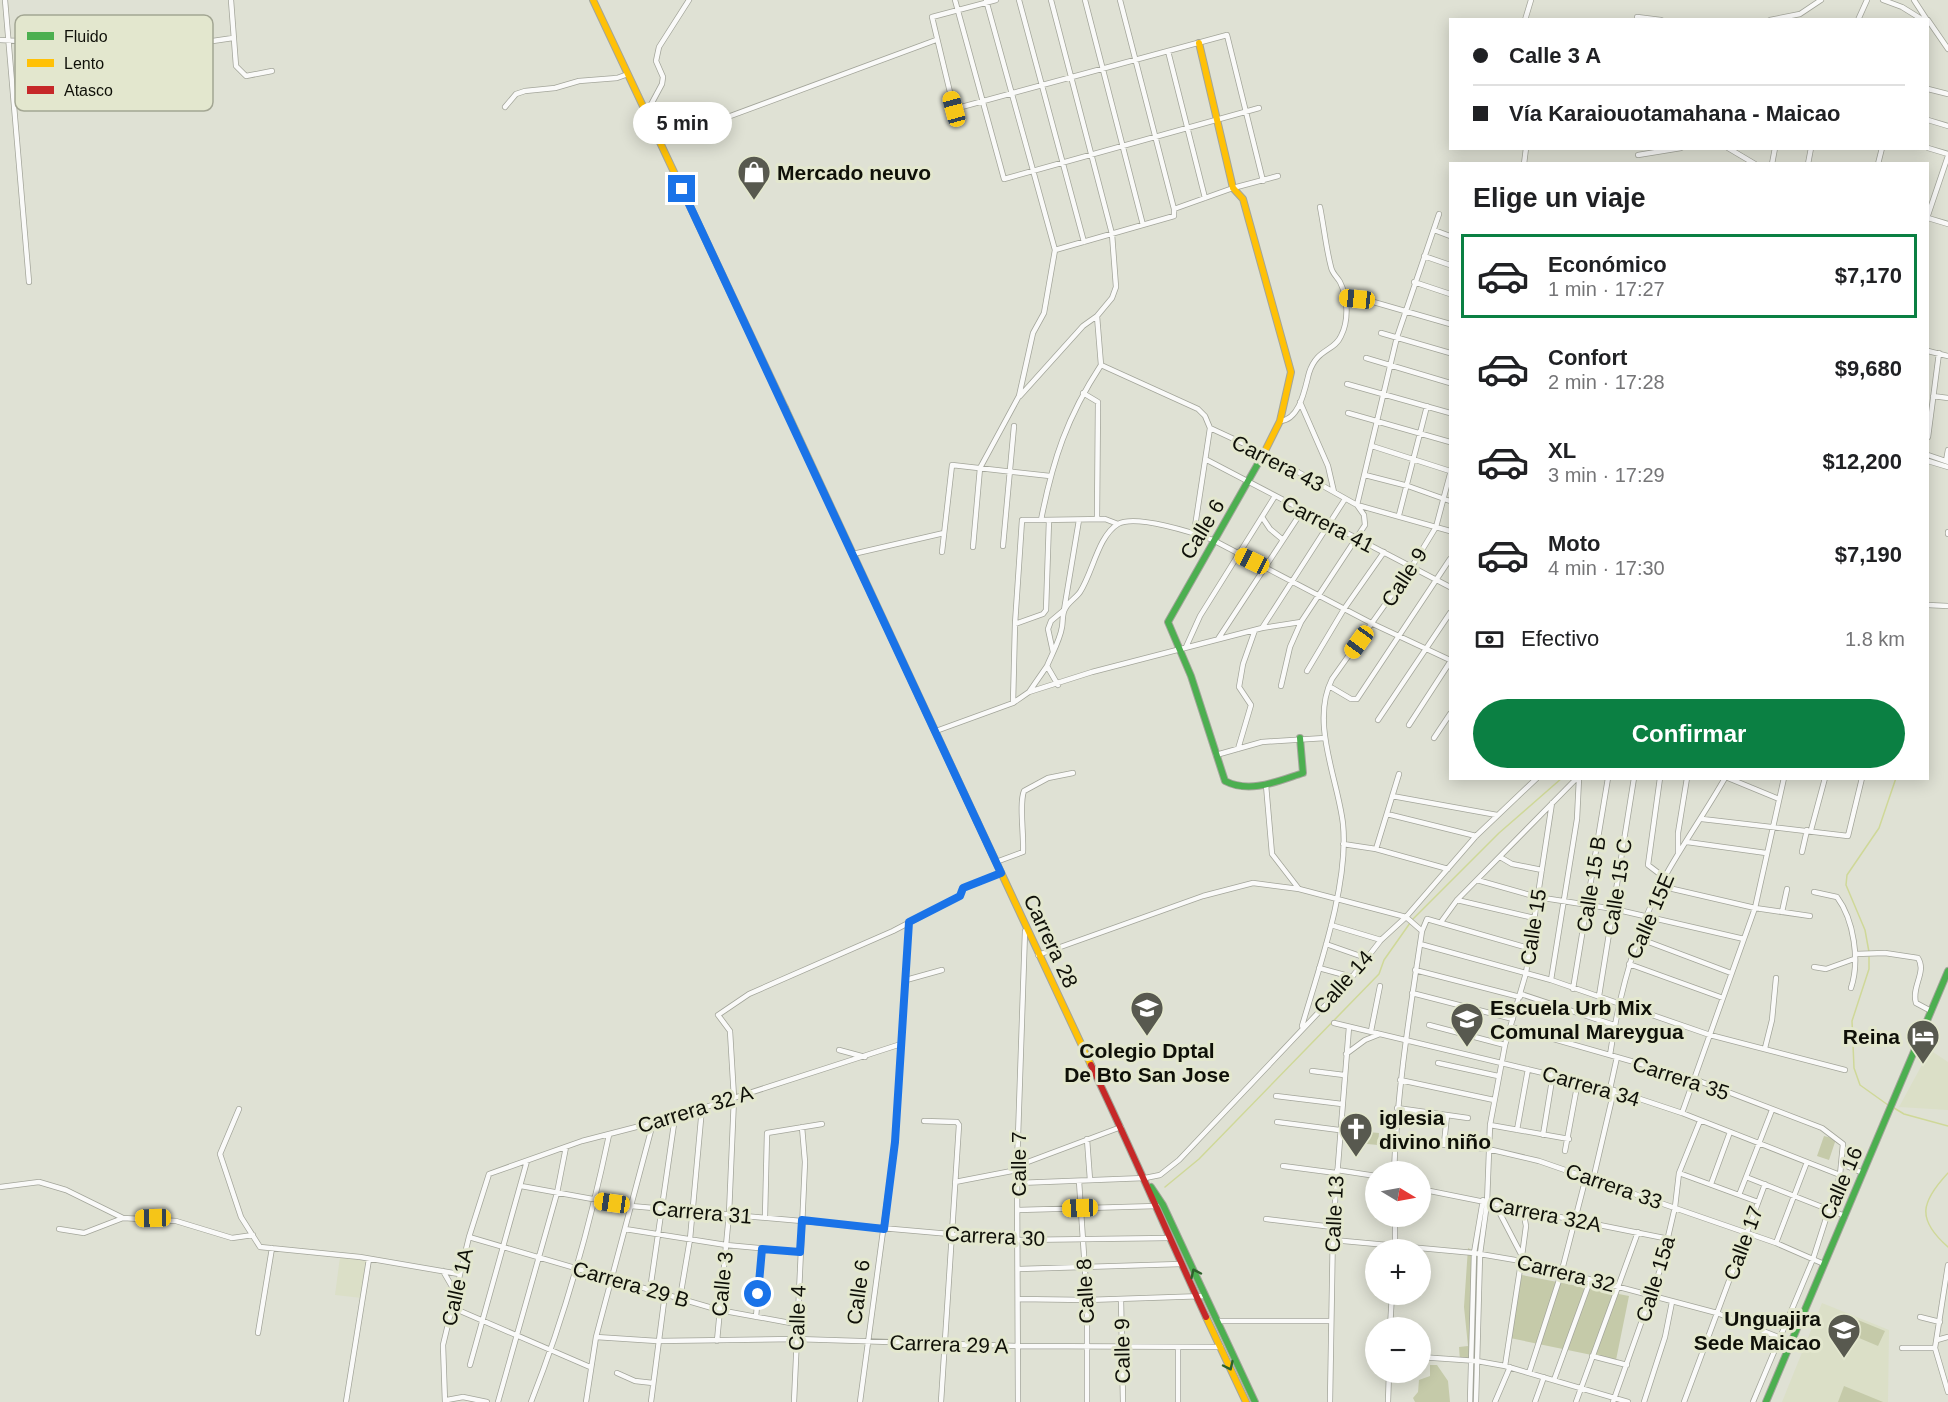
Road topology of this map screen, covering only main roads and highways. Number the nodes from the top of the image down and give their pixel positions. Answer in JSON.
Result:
{"nodes":[{"id":1,"x":593,"y":0,"type":"edge"},
{"id":2,"x":1199,"y":43,"type":"road end"},
{"id":3,"x":1300,"y":738,"type":"road end"},
{"id":4,"x":1947,"y":975,"type":"edge"},
{"id":5,"x":1145,"y":1178,"type":"junction"},
{"id":6,"x":1246,"y":1402,"type":"edge"},
{"id":7,"x":1255,"y":1402,"type":"edge"},
{"id":8,"x":1767,"y":1402,"type":"edge"}],
"edges":[{"from":1,"to":5,"type":"main road","name":"Carrera 28"},
{"from":2,"to":3,"type":"main road","name":"Calle 6"},
{"from":4,"to":8,"type":"main road","name":"Calle 16"},
{"from":5,"to":6,"type":"main road","name":"Carrera 28","one_way":true},
{"from":7,"to":5,"type":"main road","name":"Carrera 28","one_way":true}]}
